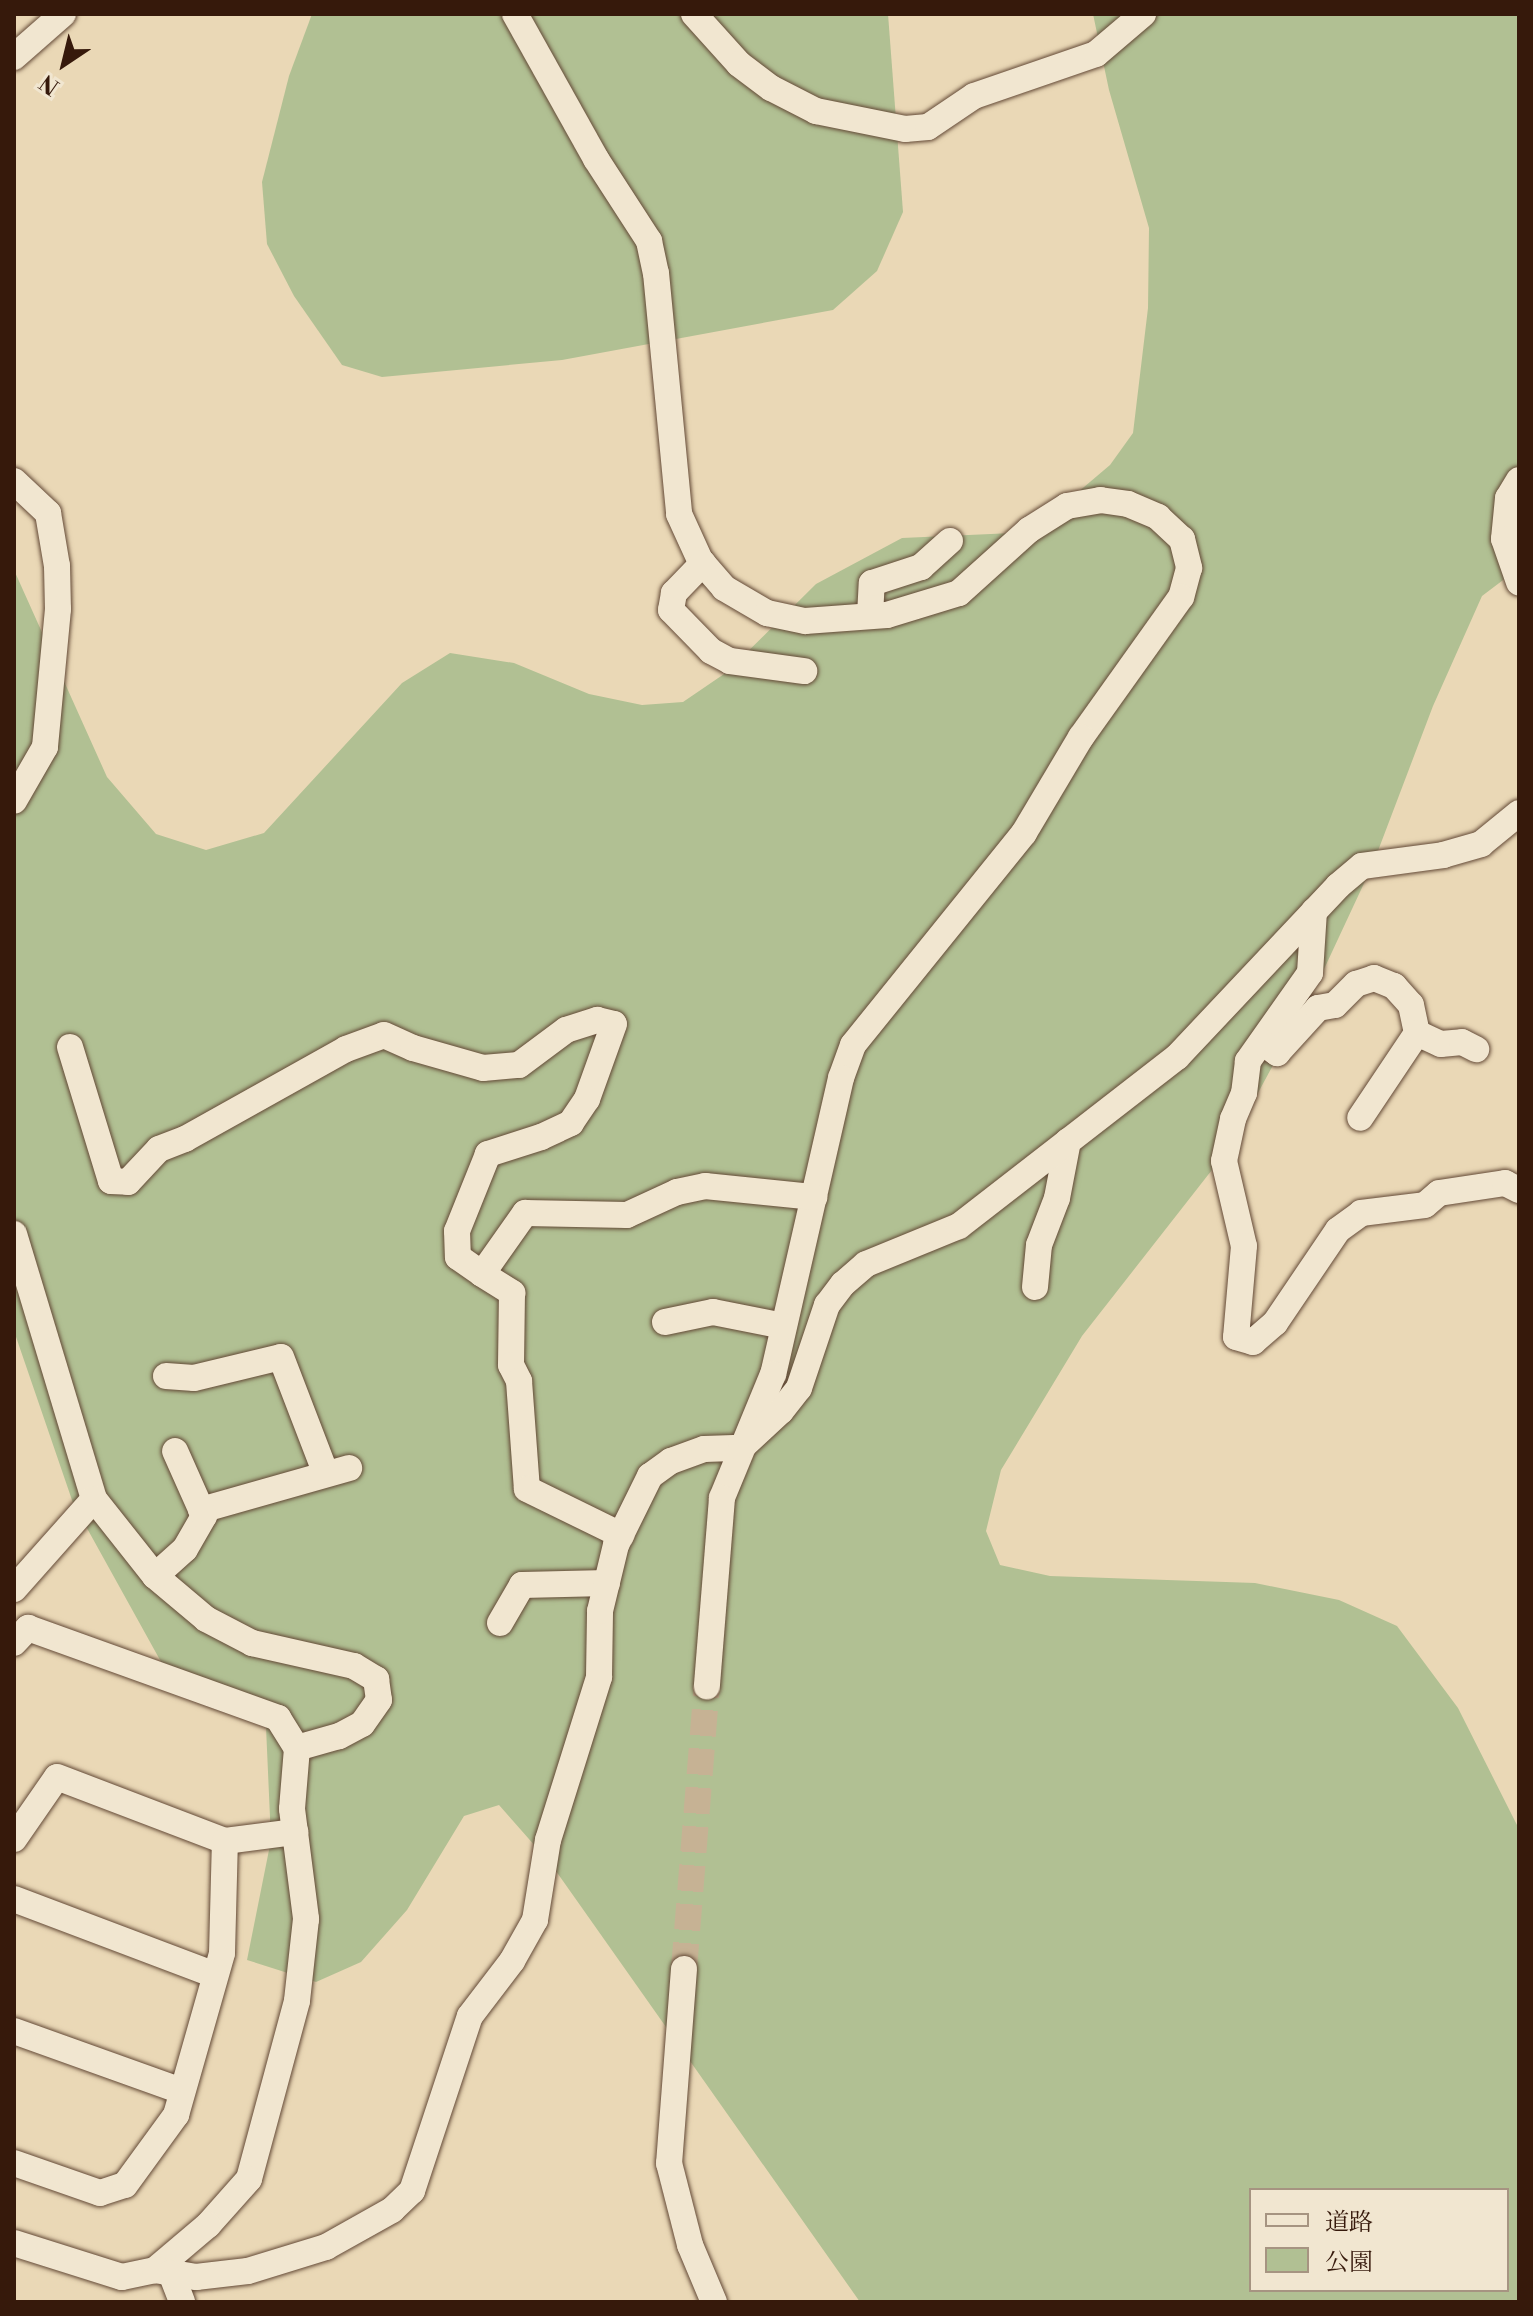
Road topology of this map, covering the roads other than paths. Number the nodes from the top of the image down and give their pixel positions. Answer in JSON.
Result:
{"nodes":[{"id":1,"x":63,"y":14,"type":"edge"},
{"id":2,"x":515,"y":14,"type":"edge"},
{"id":3,"x":694,"y":14,"type":"edge"},
{"id":4,"x":1143,"y":14,"type":"edge"},
{"id":5,"x":14,"y":57,"type":"edge"},
{"id":6,"x":1519,"y":480,"type":"edge"},
{"id":7,"x":14,"y":481,"type":"edge"},
{"id":8,"x":950,"y":541,"type":"dead end"},
{"id":9,"x":703,"y":563,"type":"junction"},
{"id":10,"x":1519,"y":582,"type":"edge"},
{"id":11,"x":870,"y":616,"type":"junction"},
{"id":12,"x":804,"y":671,"type":"dead end"},
{"id":13,"x":14,"y":801,"type":"edge"},
{"id":14,"x":1519,"y":813,"type":"edge"},
{"id":15,"x":1314,"y":911,"type":"junction"},
{"id":16,"x":1417,"y":1033,"type":"junction"},
{"id":17,"x":1262,"y":1042,"type":"junction"},
{"id":18,"x":70,"y":1047,"type":"dead end"},
{"id":19,"x":1476,"y":1049,"type":"dead end"},
{"id":20,"x":1360,"y":1118,"type":"dead end"},
{"id":21,"x":1068,"y":1141,"type":"junction"},
{"id":22,"x":1519,"y":1190,"type":"edge"},
{"id":23,"x":814,"y":1197,"type":"junction"},
{"id":24,"x":14,"y":1234,"type":"edge"},
{"id":25,"x":482,"y":1274,"type":"junction"},
{"id":26,"x":1035,"y":1287,"type":"dead end"},
{"id":27,"x":665,"y":1322,"type":"dead end"},
{"id":28,"x":784,"y":1326,"type":"junction"},
{"id":29,"x":166,"y":1376,"type":"dead end"},
{"id":30,"x":741,"y":1448,"type":"junction"},
{"id":31,"x":175,"y":1451,"type":"dead end"},
{"id":32,"x":94,"y":1499,"type":"junction"},
{"id":33,"x":201,"y":1510,"type":"junction"},
{"id":34,"x":621,"y":1535,"type":"junction"},
{"id":35,"x":155,"y":1576,"type":"junction"},
{"id":36,"x":607,"y":1583,"type":"junction"},
{"id":37,"x":14,"y":1589,"type":"edge"},
{"id":38,"x":500,"y":1623,"type":"dead end"},
{"id":39,"x":14,"y":1643,"type":"edge"},
{"id":40,"x":707,"y":1686,"type":"tunnel mouth"},
{"id":41,"x":297,"y":1748,"type":"junction"},
{"id":42,"x":295,"y":1832,"type":"junction"},
{"id":43,"x":14,"y":1839,"type":"edge"},
{"id":44,"x":225,"y":1841,"type":"junction"},
{"id":45,"x":14,"y":1899,"type":"edge"},
{"id":46,"x":684,"y":1969,"type":"tunnel mouth"},
{"id":47,"x":215,"y":1975,"type":"junction"},
{"id":48,"x":14,"y":2031,"type":"edge"},
{"id":49,"x":182,"y":2091,"type":"junction"},
{"id":50,"x":14,"y":2163,"type":"edge"},
{"id":51,"x":14,"y":2243,"type":"edge"},
{"id":52,"x":163,"y":2272,"type":"junction"},
{"id":53,"x":182,"y":2302,"type":"edge"},
{"id":54,"x":714,"y":2302,"type":"edge"}],
"edges":[{"from":1,"to":5,"type":"street"},
{"from":2,"to":9,"type":"street"},
{"from":3,"to":4,"type":"street"},
{"from":6,"to":10,"type":"street"},
{"from":7,"to":13,"type":"street"},
{"from":8,"to":11,"type":"street"},
{"from":9,"to":11,"type":"street"},
{"from":9,"to":12,"type":"street"},
{"from":11,"to":23,"type":"street"},
{"from":14,"to":15,"type":"street"},
{"from":15,"to":17,"type":"street"},
{"from":15,"to":21,"type":"street"},
{"from":16,"to":17,"type":"street"},
{"from":16,"to":19,"type":"street"},
{"from":16,"to":20,"type":"street"},
{"from":17,"to":22,"type":"street"},
{"from":18,"to":25,"type":"street"},
{"from":21,"to":26,"type":"street"},
{"from":21,"to":30,"type":"street"},
{"from":23,"to":25,"type":"street"},
{"from":23,"to":28,"type":"street"},
{"from":24,"to":32,"type":"street"},
{"from":25,"to":34,"type":"street"},
{"from":27,"to":28,"type":"street"},
{"from":28,"to":30,"type":"street"},
{"from":29,"to":33,"type":"street"},
{"from":30,"to":34,"type":"street"},
{"from":30,"to":40,"type":"street"},
{"from":31,"to":33,"type":"street"},
{"from":32,"to":35,"type":"street"},
{"from":32,"to":37,"type":"street"},
{"from":33,"to":35,"type":"street"},
{"from":34,"to":36,"type":"street"},
{"from":35,"to":41,"type":"street"},
{"from":36,"to":38,"type":"street"},
{"from":36,"to":52,"type":"street"},
{"from":39,"to":41,"type":"street"},
{"from":41,"to":42,"type":"street"},
{"from":42,"to":44,"type":"street"},
{"from":42,"to":52,"type":"street"},
{"from":43,"to":44,"type":"street"},
{"from":44,"to":47,"type":"street"},
{"from":45,"to":47,"type":"street"},
{"from":46,"to":54,"type":"street"},
{"from":47,"to":49,"type":"street"},
{"from":48,"to":49,"type":"street"},
{"from":49,"to":50,"type":"street"},
{"from":51,"to":52,"type":"street"},
{"from":52,"to":53,"type":"street"}]}
